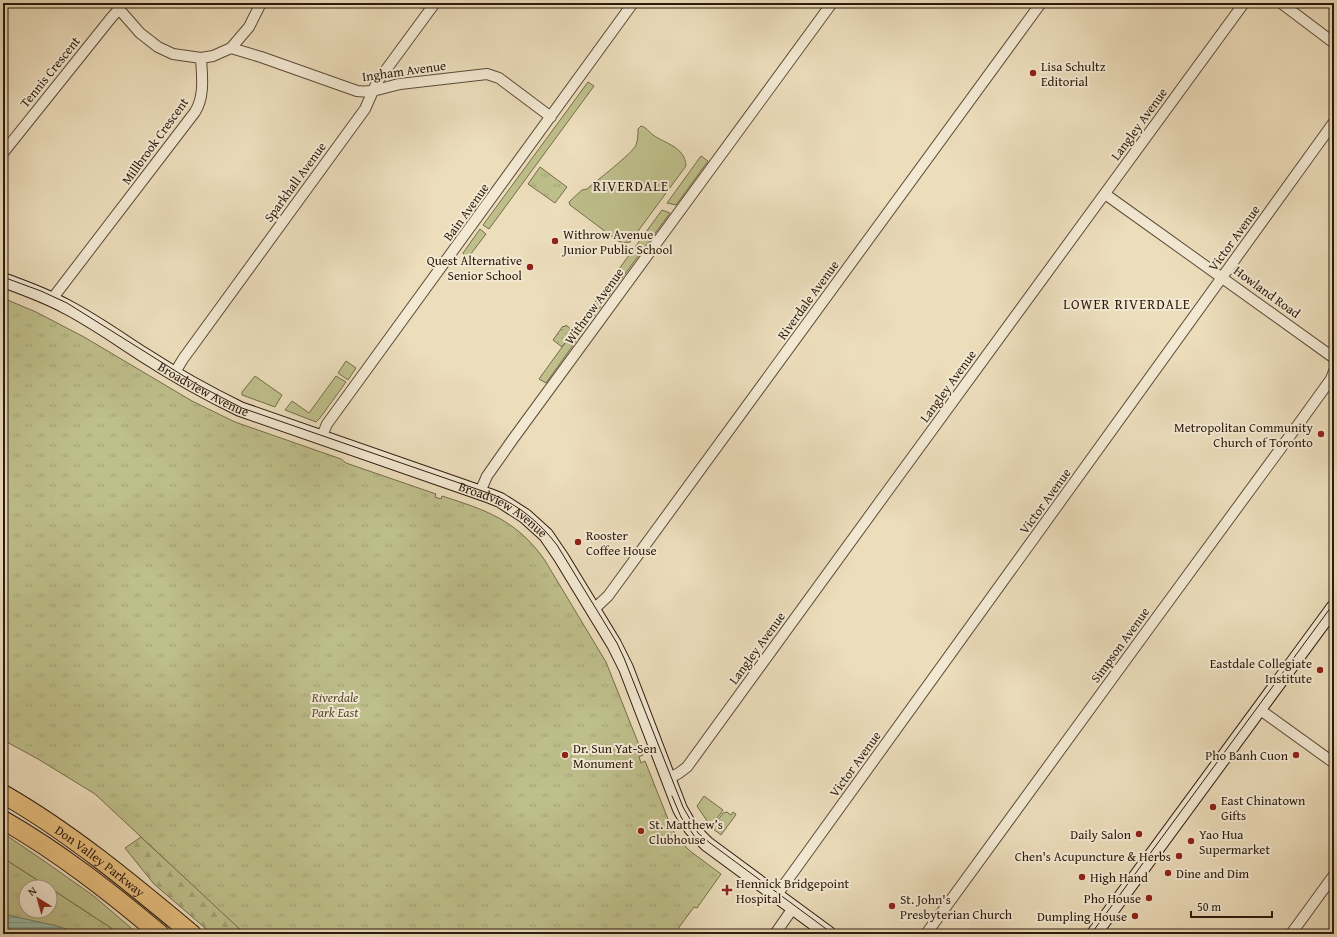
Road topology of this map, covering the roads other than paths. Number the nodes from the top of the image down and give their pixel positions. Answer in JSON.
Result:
{"nodes":[{"id":1,"x":261,"y":3,"type":"edge"},
{"id":2,"x":435,"y":3,"type":"edge"},
{"id":3,"x":634,"y":3,"type":"edge"},
{"id":4,"x":832,"y":3,"type":"edge"},
{"id":5,"x":1041,"y":3,"type":"edge"},
{"id":6,"x":1244,"y":3,"type":"edge"},
{"id":7,"x":1281,"y":3,"type":"edge"},
{"id":8,"x":117,"y":6,"type":"edge"},
{"id":9,"x":1334,"y":43,"type":"edge"},
{"id":10,"x":231,"y":48,"type":"junction"},
{"id":11,"x":201,"y":58,"type":"junction"},
{"id":12,"x":372,"y":92,"type":"junction"},
{"id":13,"x":551,"y":117,"type":"junction"},
{"id":14,"x":1334,"y":122,"type":"edge"},
{"id":15,"x":3,"y":153,"type":"edge"},
{"id":16,"x":1105,"y":194,"type":"junction"},
{"id":17,"x":1223,"y":277,"type":"junction"},
{"id":18,"x":3,"y":280,"type":"edge"},
{"id":19,"x":52,"y":299,"type":"junction"},
{"id":20,"x":1334,"y":358,"type":"edge"},
{"id":21,"x":1334,"y":371,"type":"edge"},
{"id":22,"x":174,"y":374,"type":"junction"},
{"id":23,"x":321,"y":438,"type":"junction"},
{"id":24,"x":480,"y":492,"type":"junction"},
{"id":25,"x":1334,"y":609,"type":"edge"},
{"id":26,"x":593,"y":610,"type":"junction"},
{"id":27,"x":1260,"y":709,"type":"junction"},
{"id":28,"x":1334,"y":764,"type":"edge"},
{"id":29,"x":668,"y":779,"type":"junction"},
{"id":30,"x":3,"y":794,"type":"edge"},
{"id":31,"x":3,"y":820,"type":"edge"},
{"id":32,"x":1334,"y":875,"type":"edge"},
{"id":33,"x":776,"y":896,"type":"junction"},
{"id":34,"x":794,"y":908,"type":"junction"},
{"id":35,"x":160,"y":934,"type":"edge"},
{"id":36,"x":192,"y":934,"type":"edge"},
{"id":37,"x":775,"y":934,"type":"edge"},
{"id":38,"x":829,"y":934,"type":"edge"},
{"id":39,"x":926,"y":934,"type":"edge"},
{"id":40,"x":1094,"y":934,"type":"edge"},
{"id":41,"x":1291,"y":934,"type":"edge"}],
"edges":[{"from":1,"to":10,"type":"street"},
{"from":2,"to":12,"type":"street","name":"Sparkhall Avenue"},
{"from":3,"to":13,"type":"street","name":"Bain Avenue"},
{"from":4,"to":24,"type":"street","name":"Withrow Avenue"},
{"from":5,"to":26,"type":"street","name":"Riverdale Avenue"},
{"from":6,"to":16,"type":"street","name":"Langley Avenue"},
{"from":7,"to":9,"type":"street"},
{"from":8,"to":11,"type":"street"},
{"from":8,"to":15,"type":"street","name":"Tennis Crescent"},
{"from":10,"to":11,"type":"street"},
{"from":10,"to":12,"type":"street","name":"Ingham Avenue"},
{"from":11,"to":19,"type":"street","name":"Millbrook Crescent"},
{"from":12,"to":13,"type":"street","name":"Ingham Avenue"},
{"from":12,"to":22,"type":"street","name":"Sparkhall Avenue"},
{"from":13,"to":23,"type":"street","name":"Bain Avenue"},
{"from":14,"to":17,"type":"street","name":"Victor Avenue"},
{"from":16,"to":17,"type":"street","name":"Howland Road"},
{"from":16,"to":29,"type":"street","name":"Langley Avenue"},
{"from":17,"to":20,"type":"street","name":"Howland Road"},
{"from":17,"to":33,"type":"street","name":"Victor Avenue"},
{"from":18,"to":19,"type":"main road","name":"Broadview Avenue"},
{"from":19,"to":22,"type":"main road","name":"Broadview Avenue"},
{"from":21,"to":39,"type":"street","name":"Simpson Avenue"},
{"from":22,"to":23,"type":"main road","name":"Broadview Avenue"},
{"from":23,"to":24,"type":"main road","name":"Broadview Avenue"},
{"from":24,"to":26,"type":"main road","name":"Broadview Avenue"},
{"from":25,"to":27,"type":"main road"},
{"from":26,"to":29,"type":"main road","name":"Broadview Avenue"},
{"from":27,"to":28,"type":"street"},
{"from":27,"to":40,"type":"main road"},
{"from":29,"to":33,"type":"main road","name":"Broadview Avenue"},
{"from":30,"to":36,"type":"highway","name":"Don Valley Parkway"},
{"from":31,"to":35,"type":"highway","name":"Don Valley Parkway"},
{"from":32,"to":41,"type":"street"},
{"from":33,"to":34,"type":"main road","name":"Broadview Avenue"},
{"from":34,"to":37,"type":"street"},
{"from":34,"to":38,"type":"main road","name":"Broadview Avenue"}]}
